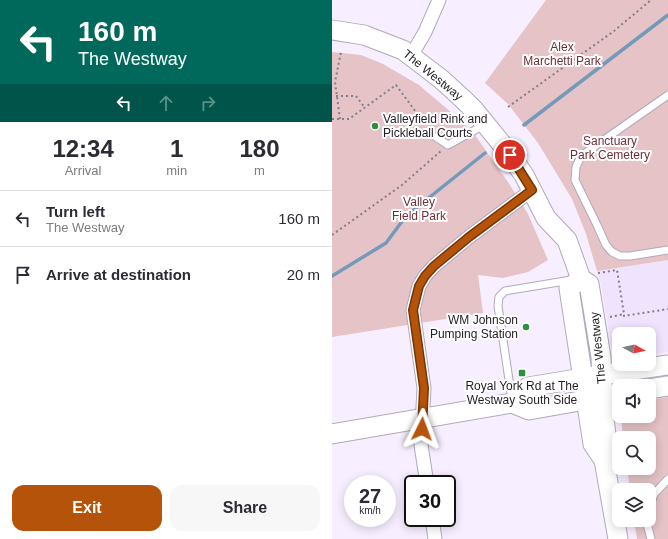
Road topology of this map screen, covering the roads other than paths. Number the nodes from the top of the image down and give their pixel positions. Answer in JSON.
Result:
{"nodes":[{"id":1,"x":439,"y":0,"type":"edge"},
{"id":2,"x":332,"y":30,"type":"edge"},
{"id":3,"x":411,"y":56,"type":"junction"},
{"id":4,"x":668,"y":95,"type":"edge"},
{"id":5,"x":486,"y":123,"type":"junction"},
{"id":6,"x":436,"y":137,"type":"dead end"},
{"id":7,"x":532,"y":190,"type":"junction"},
{"id":8,"x":668,"y":250,"type":"edge"},
{"id":9,"x":589,"y":276,"type":"junction"},
{"id":10,"x":668,"y":365,"type":"edge"},
{"id":11,"x":602,"y":375,"type":"junction"},
{"id":12,"x":583,"y":378,"type":"junction"},
{"id":13,"x":668,"y":386,"type":"edge"},
{"id":14,"x":656,"y":388,"type":"edge"},
{"id":15,"x":603,"y":397,"type":"edge"},
{"id":16,"x":512,"y":403,"type":"junction"},
{"id":17,"x":422,"y":419,"type":"junction"},
{"id":18,"x":332,"y":434,"type":"edge"},
{"id":19,"x":426,"y":475,"type":"edge"},
{"id":20,"x":668,"y":479,"type":"edge"},
{"id":21,"x":656,"y":492,"type":"edge"},
{"id":22,"x":433,"y":527,"type":"edge"},
{"id":23,"x":648,"y":527,"type":"edge"},
{"id":24,"x":435,"y":539,"type":"edge"},
{"id":25,"x":618,"y":539,"type":"edge"},
{"id":26,"x":651,"y":539,"type":"edge"}],
"edges":[{"from":1,"to":3,"type":"street"},
{"from":2,"to":3,"type":"main road","name":"The Westway"},
{"from":3,"to":5,"type":"main road","name":"The Westway"},
{"from":4,"to":8,"type":"lane"},
{"from":5,"to":6,"type":"lane"},
{"from":5,"to":7,"type":"main road","name":"The Westway"},
{"from":7,"to":9,"type":"main road","name":"The Westway"},
{"from":7,"to":17,"type":"street"},
{"from":9,"to":11,"type":"main road","name":"The Westway"},
{"from":9,"to":12,"type":"main road","name":"The Westway"},
{"from":9,"to":16,"type":"lane"},
{"from":10,"to":11,"type":"main road"},
{"from":11,"to":12,"type":"main road"},
{"from":11,"to":15,"type":"main road","name":"The Westway"},
{"from":12,"to":15,"type":"main road","name":"The Westway"},
{"from":12,"to":16,"type":"main road"},
{"from":13,"to":14,"type":"main road"},
{"from":15,"to":16,"type":"main road"},
{"from":15,"to":25,"type":"main road"},
{"from":16,"to":17,"type":"main road"},
{"from":17,"to":18,"type":"main road"},
{"from":17,"to":19,"type":"street"},
{"from":20,"to":21,"type":"lane"},
{"from":22,"to":24,"type":"street"},
{"from":23,"to":26,"type":"lane"}]}
